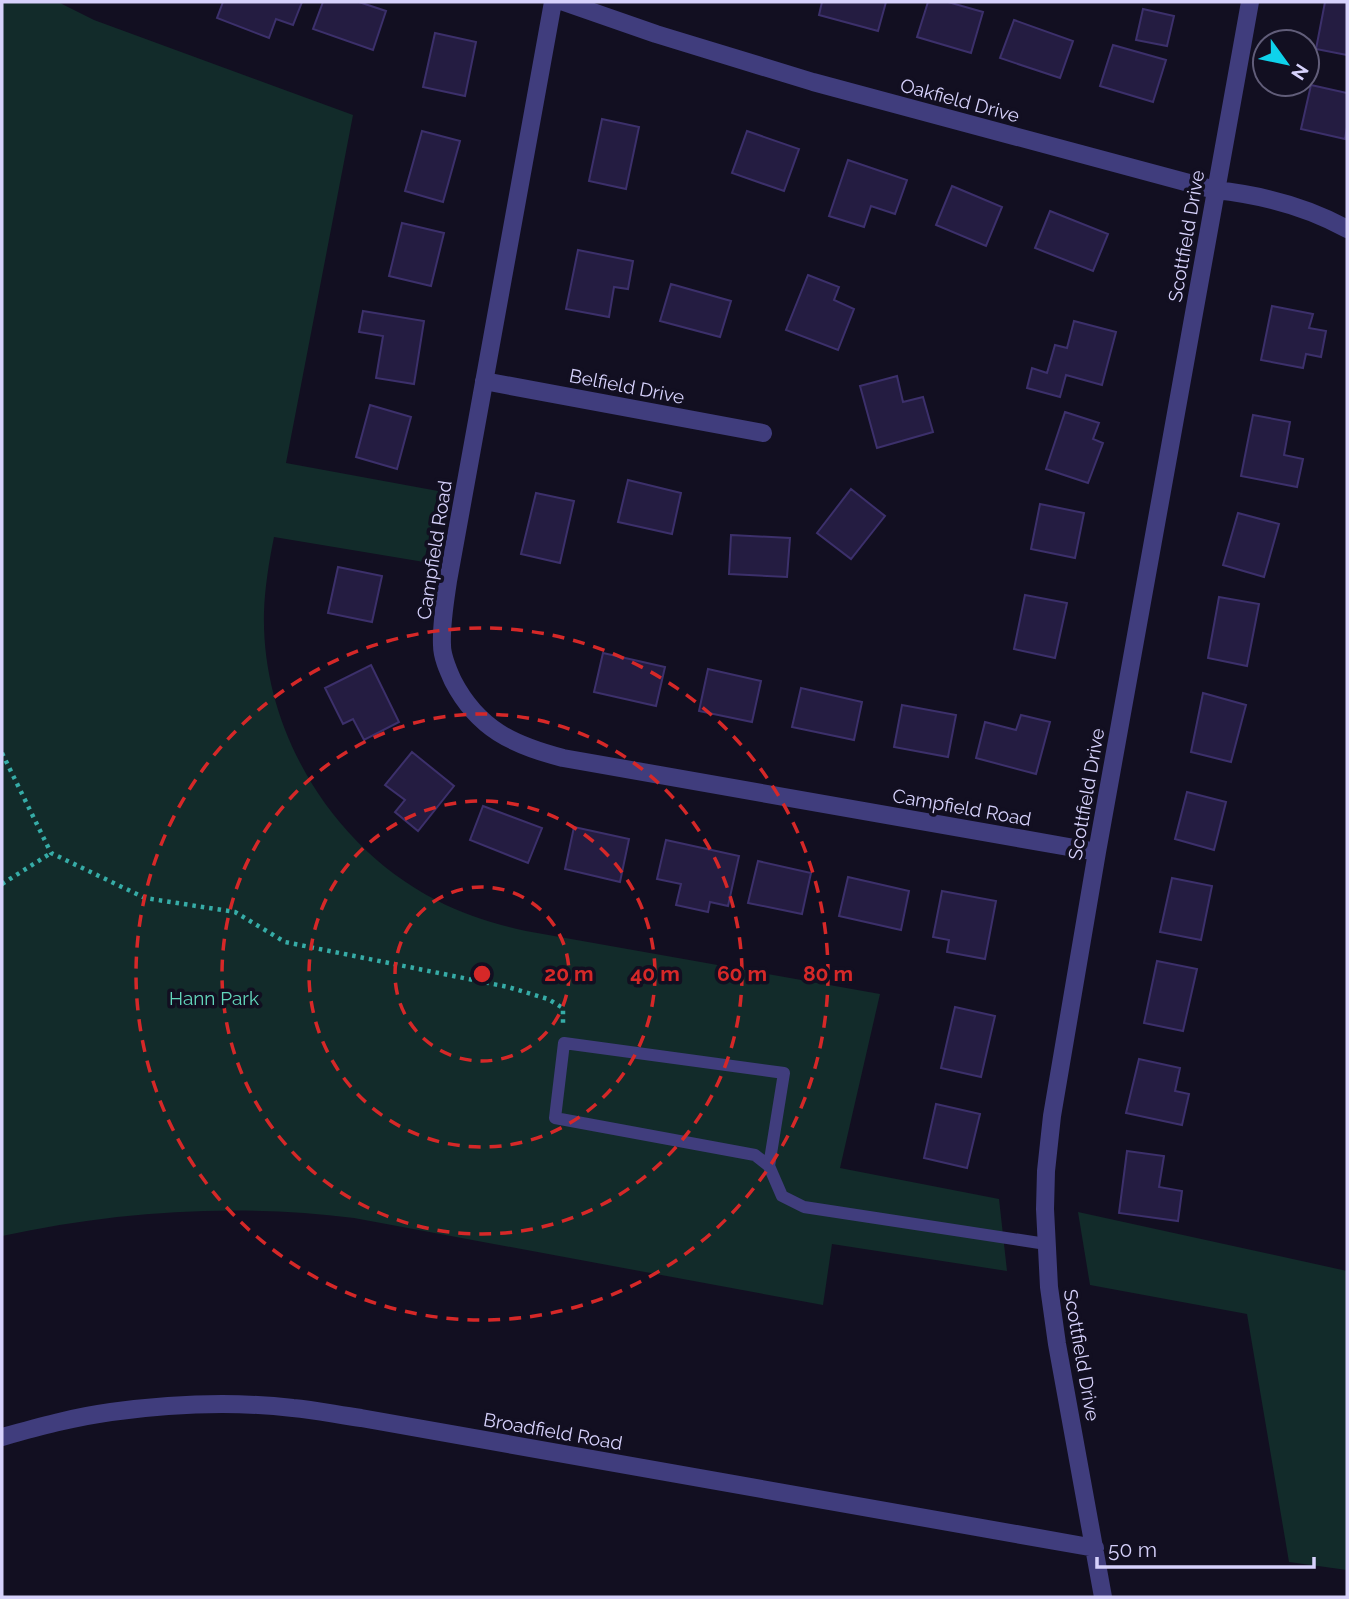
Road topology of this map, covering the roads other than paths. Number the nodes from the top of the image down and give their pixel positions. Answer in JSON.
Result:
{"nodes":[{"id":1,"x":552,"y":2,"type":"edge"},
{"id":2,"x":564,"y":2,"type":"edge"},
{"id":3,"x":1250,"y":2,"type":"edge"},
{"id":4,"x":1215,"y":190,"type":"junction"},
{"id":5,"x":1347,"y":229,"type":"edge"},
{"id":6,"x":484,"y":381,"type":"junction"},
{"id":7,"x":763,"y":433,"type":"dead end"},
{"id":8,"x":1097,"y":852,"type":"junction"},
{"id":9,"x":769,"y":1166,"type":"junction"},
{"id":10,"x":1046,"y":1244,"type":"junction"},
{"id":11,"x":2,"y":1437,"type":"edge"},
{"id":12,"x":1095,"y":1548,"type":"junction"},
{"id":13,"x":1104,"y":1597,"type":"edge"}],
"edges":[{"from":1,"to":6,"type":"street","name":"Campfield Road"},
{"from":2,"to":4,"type":"street","name":"Oakfield Drive"},
{"from":3,"to":4,"type":"street","name":"Scottfield Drive"},
{"from":4,"to":5,"type":"street","name":"Oakfield Drive"},
{"from":4,"to":8,"type":"street","name":"Scottfield Drive"},
{"from":6,"to":7,"type":"street","name":"Belfield Drive"},
{"from":6,"to":8,"type":"street","name":"Campfield Road"},
{"from":8,"to":10,"type":"street","name":"Scottfield Drive"},
{"from":9,"to":9,"type":"lane"},
{"from":9,"to":10,"type":"lane"},
{"from":10,"to":12,"type":"street","name":"Scottfield Drive"},
{"from":11,"to":12,"type":"street","name":"Broadfield Road"},
{"from":12,"to":13,"type":"street","name":"Scottfield Drive"}]}
